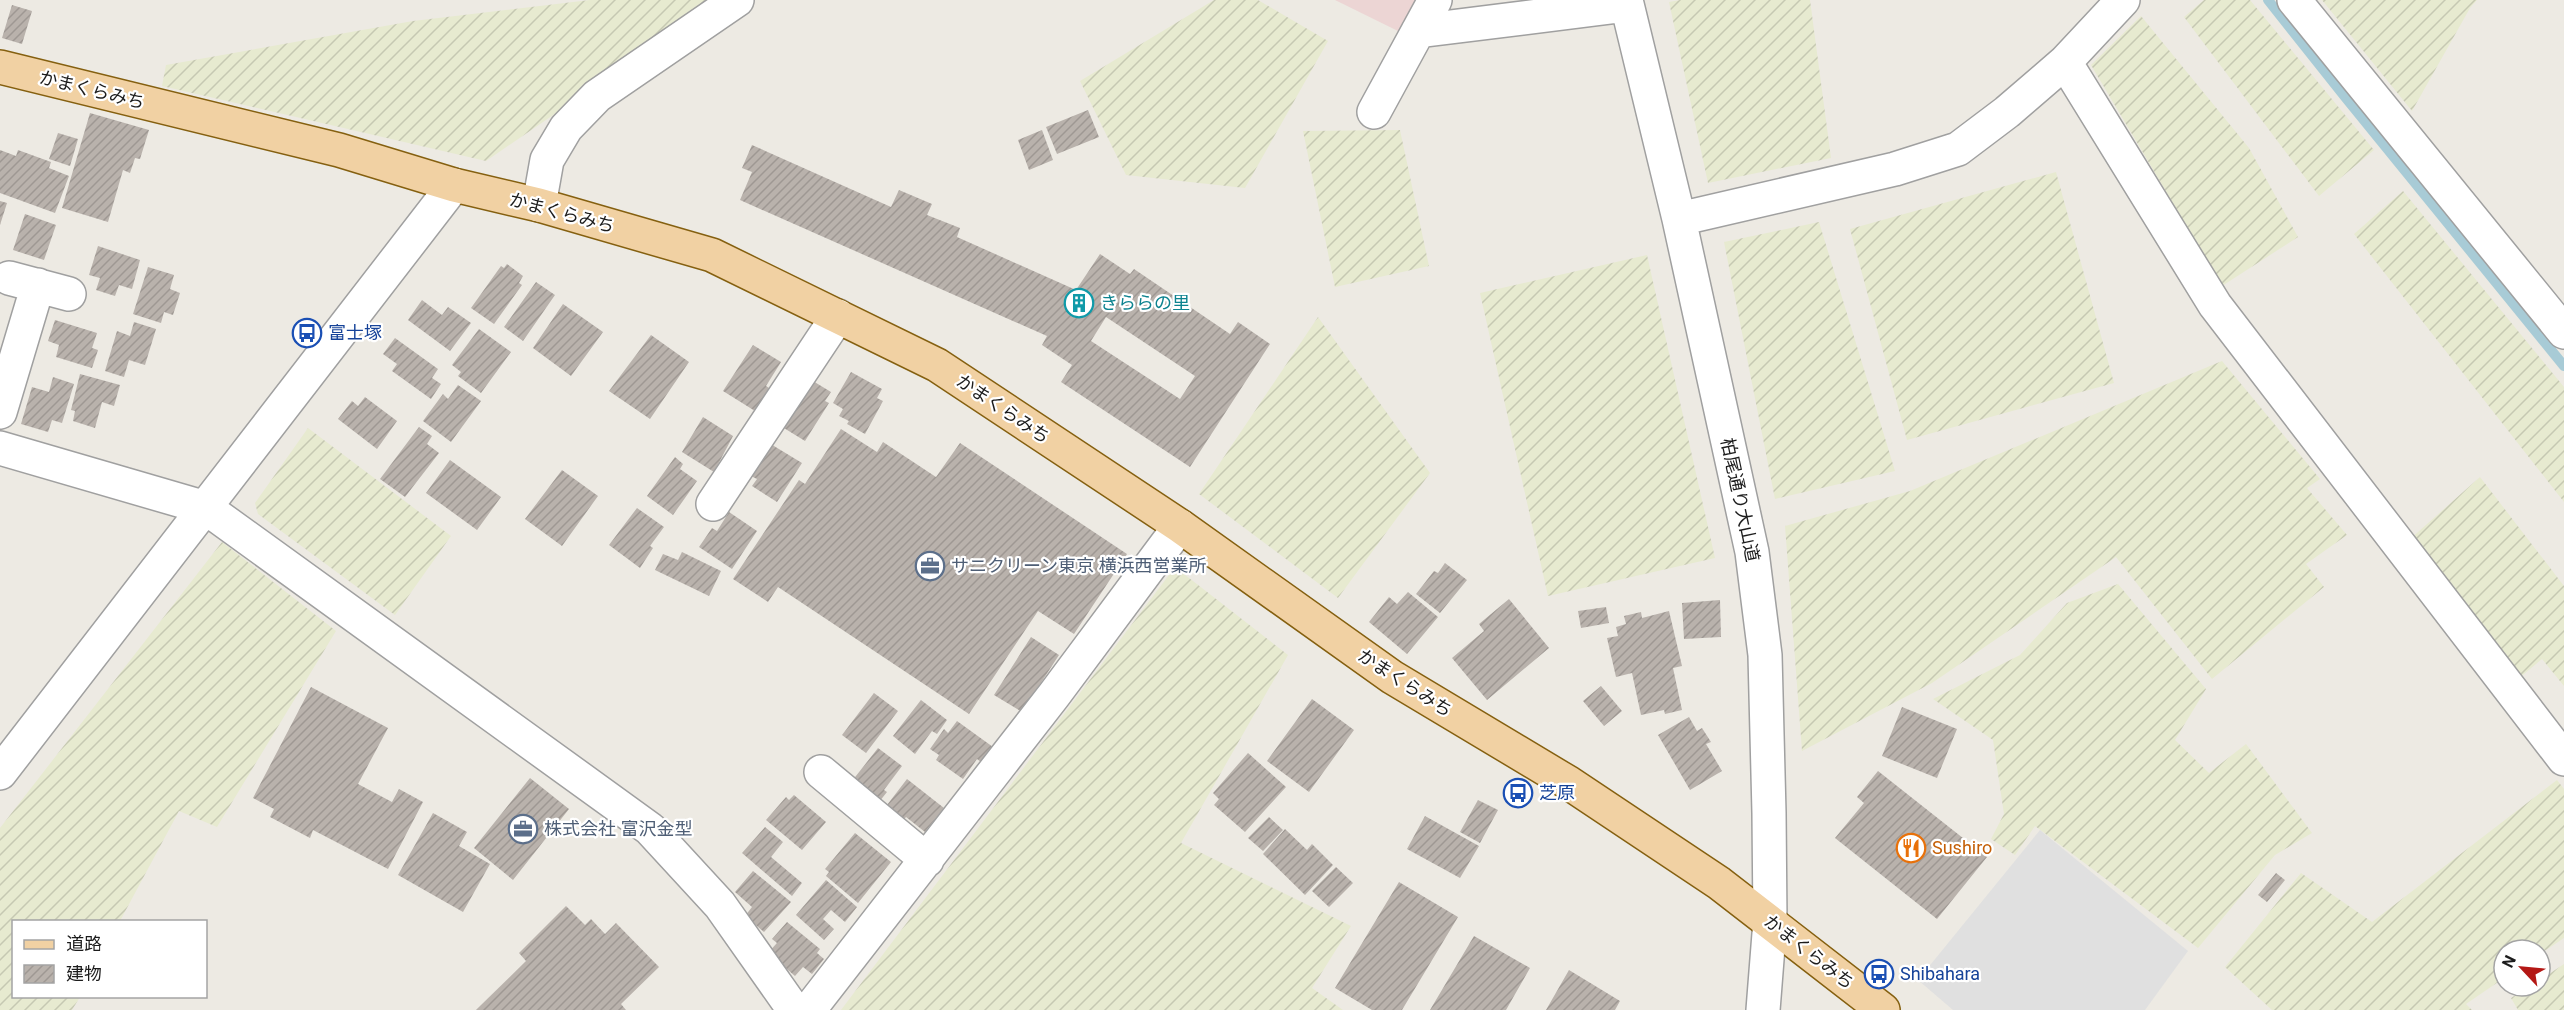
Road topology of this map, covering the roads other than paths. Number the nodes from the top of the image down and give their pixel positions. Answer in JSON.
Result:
{"nodes":[{"id":1,"x":737,"y":0,"type":"edge"},
{"id":2,"x":1435,"y":0,"type":"edge"},
{"id":3,"x":2123,"y":0,"type":"edge"},
{"id":4,"x":2294,"y":0,"type":"edge"},
{"id":5,"x":1627,"y":3,"type":"edge"},
{"id":6,"x":1418,"y":32,"type":"junction"},
{"id":7,"x":2065,"y":62,"type":"junction"},
{"id":8,"x":0,"y":67,"type":"edge"},
{"id":9,"x":1374,"y":112,"type":"dead end"},
{"id":10,"x":454,"y":185,"type":"junction"},
{"id":11,"x":539,"y":206,"type":"junction"},
{"id":12,"x":1679,"y":219,"type":"junction"},
{"id":13,"x":69,"y":294,"type":"dead end"},
{"id":14,"x":838,"y":316,"type":"junction"},
{"id":15,"x":2564,"y":332,"type":"edge"},
{"id":16,"x":0,"y":412,"type":"edge"},
{"id":17,"x":0,"y":448,"type":"edge"},
{"id":18,"x":729,"y":495,"type":"dead end"},
{"id":19,"x":206,"y":508,"type":"junction"},
{"id":20,"x":1180,"y":526,"type":"junction"},
{"id":21,"x":2564,"y":759,"type":"edge"},
{"id":22,"x":821,"y":772,"type":"dead end"},
{"id":23,"x":0,"y":773,"type":"edge"},
{"id":24,"x":927,"y":860,"type":"junction"},
{"id":25,"x":1770,"y":921,"type":"junction"},
{"id":26,"x":794,"y":1010,"type":"edge"},
{"id":27,"x":809,"y":1010,"type":"edge"},
{"id":28,"x":1763,"y":1010,"type":"edge"},
{"id":29,"x":1883,"y":1010,"type":"edge"}],
"edges":[{"from":1,"to":11,"type":"street"},
{"from":2,"to":6,"type":"street"},
{"from":3,"to":7,"type":"street"},
{"from":4,"to":15,"type":"street"},
{"from":5,"to":6,"type":"street"},
{"from":5,"to":12,"type":"street","name":"柏尾通り大山道"},
{"from":6,"to":9,"type":"street"},
{"from":7,"to":12,"type":"street"},
{"from":7,"to":21,"type":"street"},
{"from":8,"to":10,"type":"main road","name":"かまくらみち"},
{"from":10,"to":11,"type":"main road","name":"かまくらみち"},
{"from":10,"to":19,"type":"street"},
{"from":11,"to":14,"type":"main road","name":"かまくらみち"},
{"from":12,"to":25,"type":"street","name":"柏尾通り大山道"},
{"from":13,"to":16,"type":"street"},
{"from":14,"to":18,"type":"street"},
{"from":14,"to":20,"type":"main road","name":"かまくらみち"},
{"from":17,"to":19,"type":"street"},
{"from":19,"to":23,"type":"street"},
{"from":19,"to":26,"type":"street"},
{"from":20,"to":24,"type":"street"},
{"from":20,"to":25,"type":"main road","name":"かまくらみち"},
{"from":22,"to":24,"type":"street"},
{"from":24,"to":27,"type":"street"},
{"from":25,"to":28,"type":"street","name":"柏尾通り大山道"},
{"from":25,"to":29,"type":"main road","name":"かまくらみち"}]}
